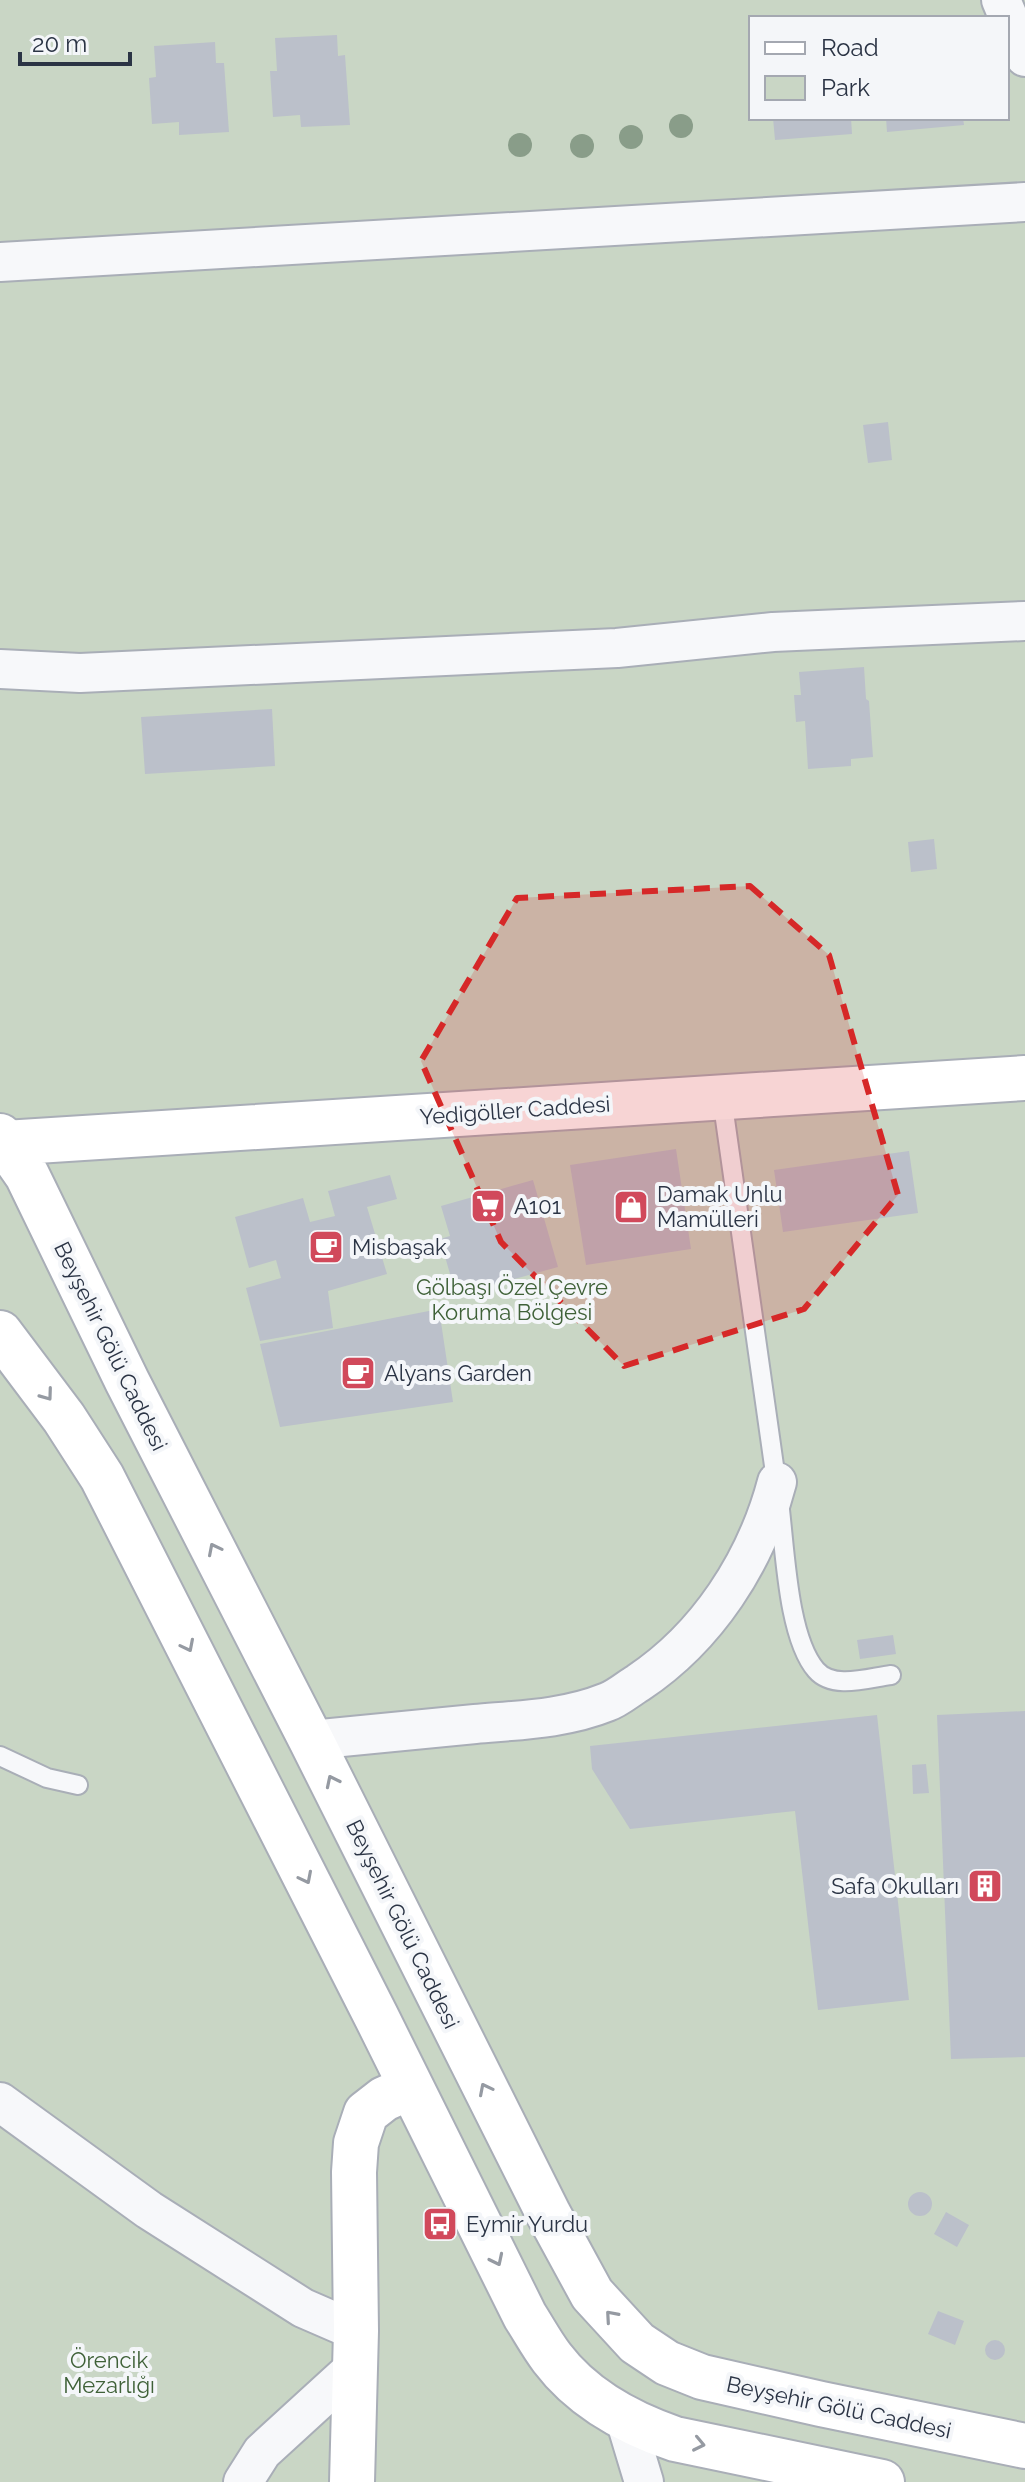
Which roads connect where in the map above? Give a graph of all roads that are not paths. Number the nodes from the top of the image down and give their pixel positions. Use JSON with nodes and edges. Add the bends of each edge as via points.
{"nodes":[{"id":1,"x":1009,"y":19,"type":"edge"},
{"id":2,"x":1025,"y":57,"type":"edge"},
{"id":3,"x":1025,"y":202,"type":"edge"},
{"id":4,"x":0,"y":262,"type":"edge"},
{"id":5,"x":1025,"y":621,"type":"edge"},
{"id":6,"x":0,"y":669,"type":"edge"},
{"id":7,"x":1025,"y":1078,"type":"edge"},
{"id":8,"x":722,"y":1096,"type":"junction"},
{"id":9,"x":2,"y":1143,"type":"edge"},
{"id":10,"x":0,"y":1333,"type":"edge"},
{"id":11,"x":777,"y":1482,"type":"junction"},
{"id":12,"x":891,"y":1675,"type":"dead end"},
{"id":13,"x":311,"y":1740,"type":"junction"},
{"id":14,"x":0,"y":1756,"type":"edge"},
{"id":15,"x":78,"y":1785,"type":"dead end"},
{"id":16,"x":433,"y":1985,"type":"junction"},
{"id":17,"x":376,"y":2016,"type":"junction"},
{"id":18,"x":411,"y":2087,"type":"junction"},
{"id":19,"x":0,"y":2102,"type":"edge"},
{"id":20,"x":505,"y":2129,"type":"junction"},
{"id":21,"x":447,"y":2160,"type":"junction"},
{"id":22,"x":355,"y":2349,"type":"junction"},
{"id":23,"x":654,"y":2355,"type":"junction"},
{"id":24,"x":625,"y":2419,"type":"junction"},
{"id":25,"x":1025,"y":2446,"type":"edge"},
{"id":26,"x":827,"y":2477,"type":"edge"},
{"id":27,"x":243,"y":2482,"type":"edge"},
{"id":28,"x":352,"y":2482,"type":"edge"},
{"id":29,"x":644,"y":2482,"type":"edge"},
{"id":30,"x":882,"y":2482,"type":"edge"}],
"edges":[{"from":1,"to":2,"type":"street"},
{"from":3,"to":4,"type":"street"},
{"from":5,"to":6,"type":"street","via":[[773,632],[617,648],[80,673]]},
{"from":7,"to":8,"type":"main road","name":"Yedigöller Caddesi"},
{"from":8,"to":9,"type":"main road","name":"Yedigöller Caddesi"},
{"from":8,"to":11,"type":"lane"},
{"from":13,"to":9,"type":"main road","name":"Beyşehir Gölü Caddesi","one_way":true,"via":[[27,1175]]},
{"from":10,"to":17,"type":"main road","one_way":true,"via":[[102,1477]]},
{"from":11,"to":12,"type":"lane","via":[[790,1596],[810,1661],[826,1679]]},
{"from":11,"to":13,"type":"street","via":[[756,1543],[694,1637],[610,1702],[562,1716]]},
{"from":16,"to":13,"type":"main road","name":"Beyşehir Gölü Caddesi","one_way":true},
{"from":14,"to":15,"type":"lane","via":[[47,1778]]},
{"from":16,"to":17,"type":"main road"},
{"from":20,"to":16,"type":"main road","name":"Beyşehir Gölü Caddesi","one_way":true},
{"from":17,"to":18,"type":"main road"},
{"from":18,"to":21,"type":"main road"},
{"from":18,"to":22,"type":"main road","via":[[366,2113],[356,2143]]},
{"from":19,"to":22,"type":"street"},
{"from":20,"to":21,"type":"main road"},
{"from":23,"to":20,"type":"main road","name":"Beyşehir Gölü Caddesi","one_way":true,"via":[[592,2294]]},
{"from":21,"to":24,"type":"main road","one_way":true,"via":[[552,2359],[592,2398]]},
{"from":22,"to":27,"type":"street","via":[[262,2452]]},
{"from":22,"to":28,"type":"main road"},
{"from":23,"to":24,"type":"main road"},
{"from":23,"to":25,"type":"main road","name":"Beyşehir Gölü Caddesi","via":[[736,2386]]},
{"from":24,"to":26,"type":"main road","one_way":true,"via":[[675,2439]]},
{"from":24,"to":29,"type":"street"},
{"from":26,"to":30,"type":"main road"}]}
